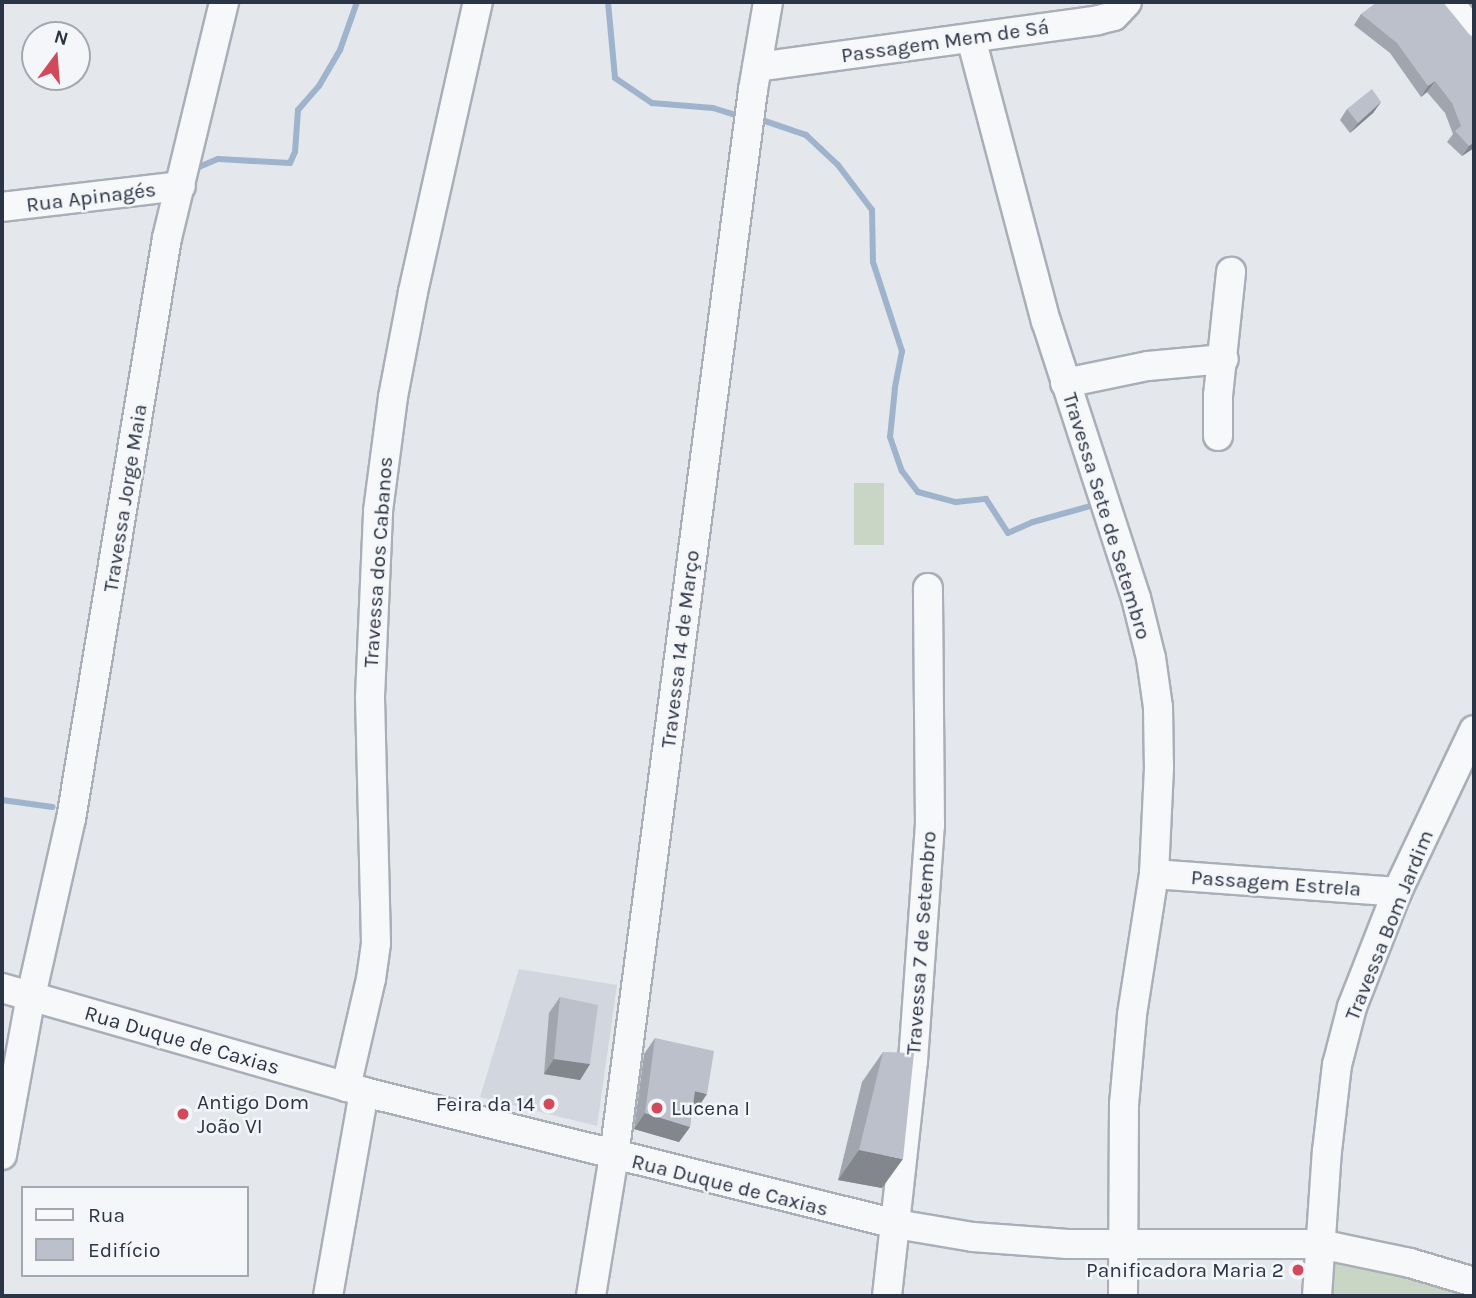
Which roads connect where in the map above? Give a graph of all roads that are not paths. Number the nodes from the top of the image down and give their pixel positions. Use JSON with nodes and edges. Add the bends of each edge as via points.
{"nodes":[{"id":1,"x":224,"y":2,"type":"edge"},
{"id":2,"x":478,"y":2,"type":"edge"},
{"id":3,"x":768,"y":2,"type":"edge"},
{"id":4,"x":1127,"y":2,"type":"edge"},
{"id":5,"x":1449,"y":2,"type":"edge"},
{"id":6,"x":1474,"y":34,"type":"edge"},
{"id":7,"x":971,"y":38,"type":"junction"},
{"id":8,"x":757,"y":67,"type":"junction"},
{"id":9,"x":181,"y":186,"type":"junction"},
{"id":10,"x":2,"y":207,"type":"edge"},
{"id":11,"x":1231,"y":272,"type":"dead end"},
{"id":12,"x":1224,"y":359,"type":"junction"},
{"id":13,"x":1065,"y":383,"type":"junction"},
{"id":14,"x":1219,"y":436,"type":"dead end"},
{"id":15,"x":929,"y":588,"type":"dead end"},
{"id":16,"x":1474,"y":730,"type":"edge"},
{"id":17,"x":1154,"y":874,"type":"junction"},
{"id":18,"x":1397,"y":892,"type":"junction"},
{"id":19,"x":2,"y":988,"type":"edge"},
{"id":20,"x":31,"y":996,"type":"junction"},
{"id":21,"x":355,"y":1089,"type":"junction"},
{"id":22,"x":2,"y":1155,"type":"edge"},
{"id":23,"x":614,"y":1156,"type":"junction"},
{"id":24,"x":896,"y":1224,"type":"junction"},
{"id":25,"x":1320,"y":1244,"type":"junction"},
{"id":26,"x":1125,"y":1245,"type":"junction"},
{"id":27,"x":1474,"y":1282,"type":"edge"},
{"id":28,"x":328,"y":1296,"type":"edge"},
{"id":29,"x":591,"y":1296,"type":"edge"},
{"id":30,"x":887,"y":1296,"type":"edge"},
{"id":31,"x":1123,"y":1296,"type":"edge"},
{"id":32,"x":1317,"y":1296,"type":"edge"}],
"edges":[{"from":1,"to":9,"type":"street","name":"Travessa Jorge Maia"},
{"from":2,"to":21,"type":"street","name":"Travessa dos Cabanos","via":[[393,397],[378,511],[370,697],[376,943]]},
{"from":3,"to":8,"type":"street","name":"Travessa 14 de Março"},
{"from":4,"to":7,"type":"street","name":"Passagem Mem de Sá","via":[[1114,16],[1098,20]]},
{"from":5,"to":6,"type":"street"},
{"from":7,"to":8,"type":"street","name":"Passagem Mem de Sá"},
{"from":7,"to":13,"type":"street","name":"Travessa Sete de Setembro","via":[[1021,236]]},
{"from":8,"to":23,"type":"street","name":"Travessa 14 de Março"},
{"from":9,"to":10,"type":"street","name":"Rua Apinagés"},
{"from":9,"to":20,"type":"street","name":"Travessa Jorge Maia","via":[[156,299],[71,819]]},
{"from":11,"to":12,"type":"street"},
{"from":12,"to":13,"type":"street","via":[[1148,366]]},
{"from":12,"to":14,"type":"street","via":[[1218,396]]},
{"from":13,"to":17,"type":"street","name":"Travessa Sete de Setembro","via":[[1136,598],[1151,658],[1159,768]]},
{"from":15,"to":24,"type":"street","name":"Travessa 7 de Setembro","via":[[930,825]]},
{"from":16,"to":18,"type":"street","name":"Travessa Bom Jardim"},
{"from":17,"to":18,"type":"street","name":"Passagem Estrela"},
{"from":17,"to":26,"type":"street","name":"Travessa Sete de Setembro","via":[[1127,1061]]},
{"from":18,"to":25,"type":"street","name":"Travessa Bom Jardim","via":[[1352,1007],[1337,1065]]},
{"from":19,"to":20,"type":"street","name":"Rua Duque de Caxias"},
{"from":20,"to":21,"type":"street","name":"Rua Duque de Caxias"},
{"from":20,"to":22,"type":"street","name":"Travessa Jorge Maia"},
{"from":21,"to":23,"type":"street","name":"Rua Duque de Caxias"},
{"from":21,"to":28,"type":"street","name":"Travessa dos Cabanos"},
{"from":23,"to":24,"type":"street","name":"Rua Duque de Caxias"},
{"from":23,"to":29,"type":"street","name":"Travessa 14 de Março"},
{"from":24,"to":26,"type":"street","name":"Rua Duque de Caxias","via":[[1014,1241]]},
{"from":24,"to":30,"type":"street","name":"Travessa 7 de Setembro"},
{"from":25,"to":26,"type":"street","name":"Rua Duque de Caxias"},
{"from":25,"to":27,"type":"street","name":"Rua Duque de Caxias"},
{"from":25,"to":32,"type":"street","name":"Travessa Bom Jardim"},
{"from":26,"to":31,"type":"street","name":"Travessa Sete de Setembro"}]}
